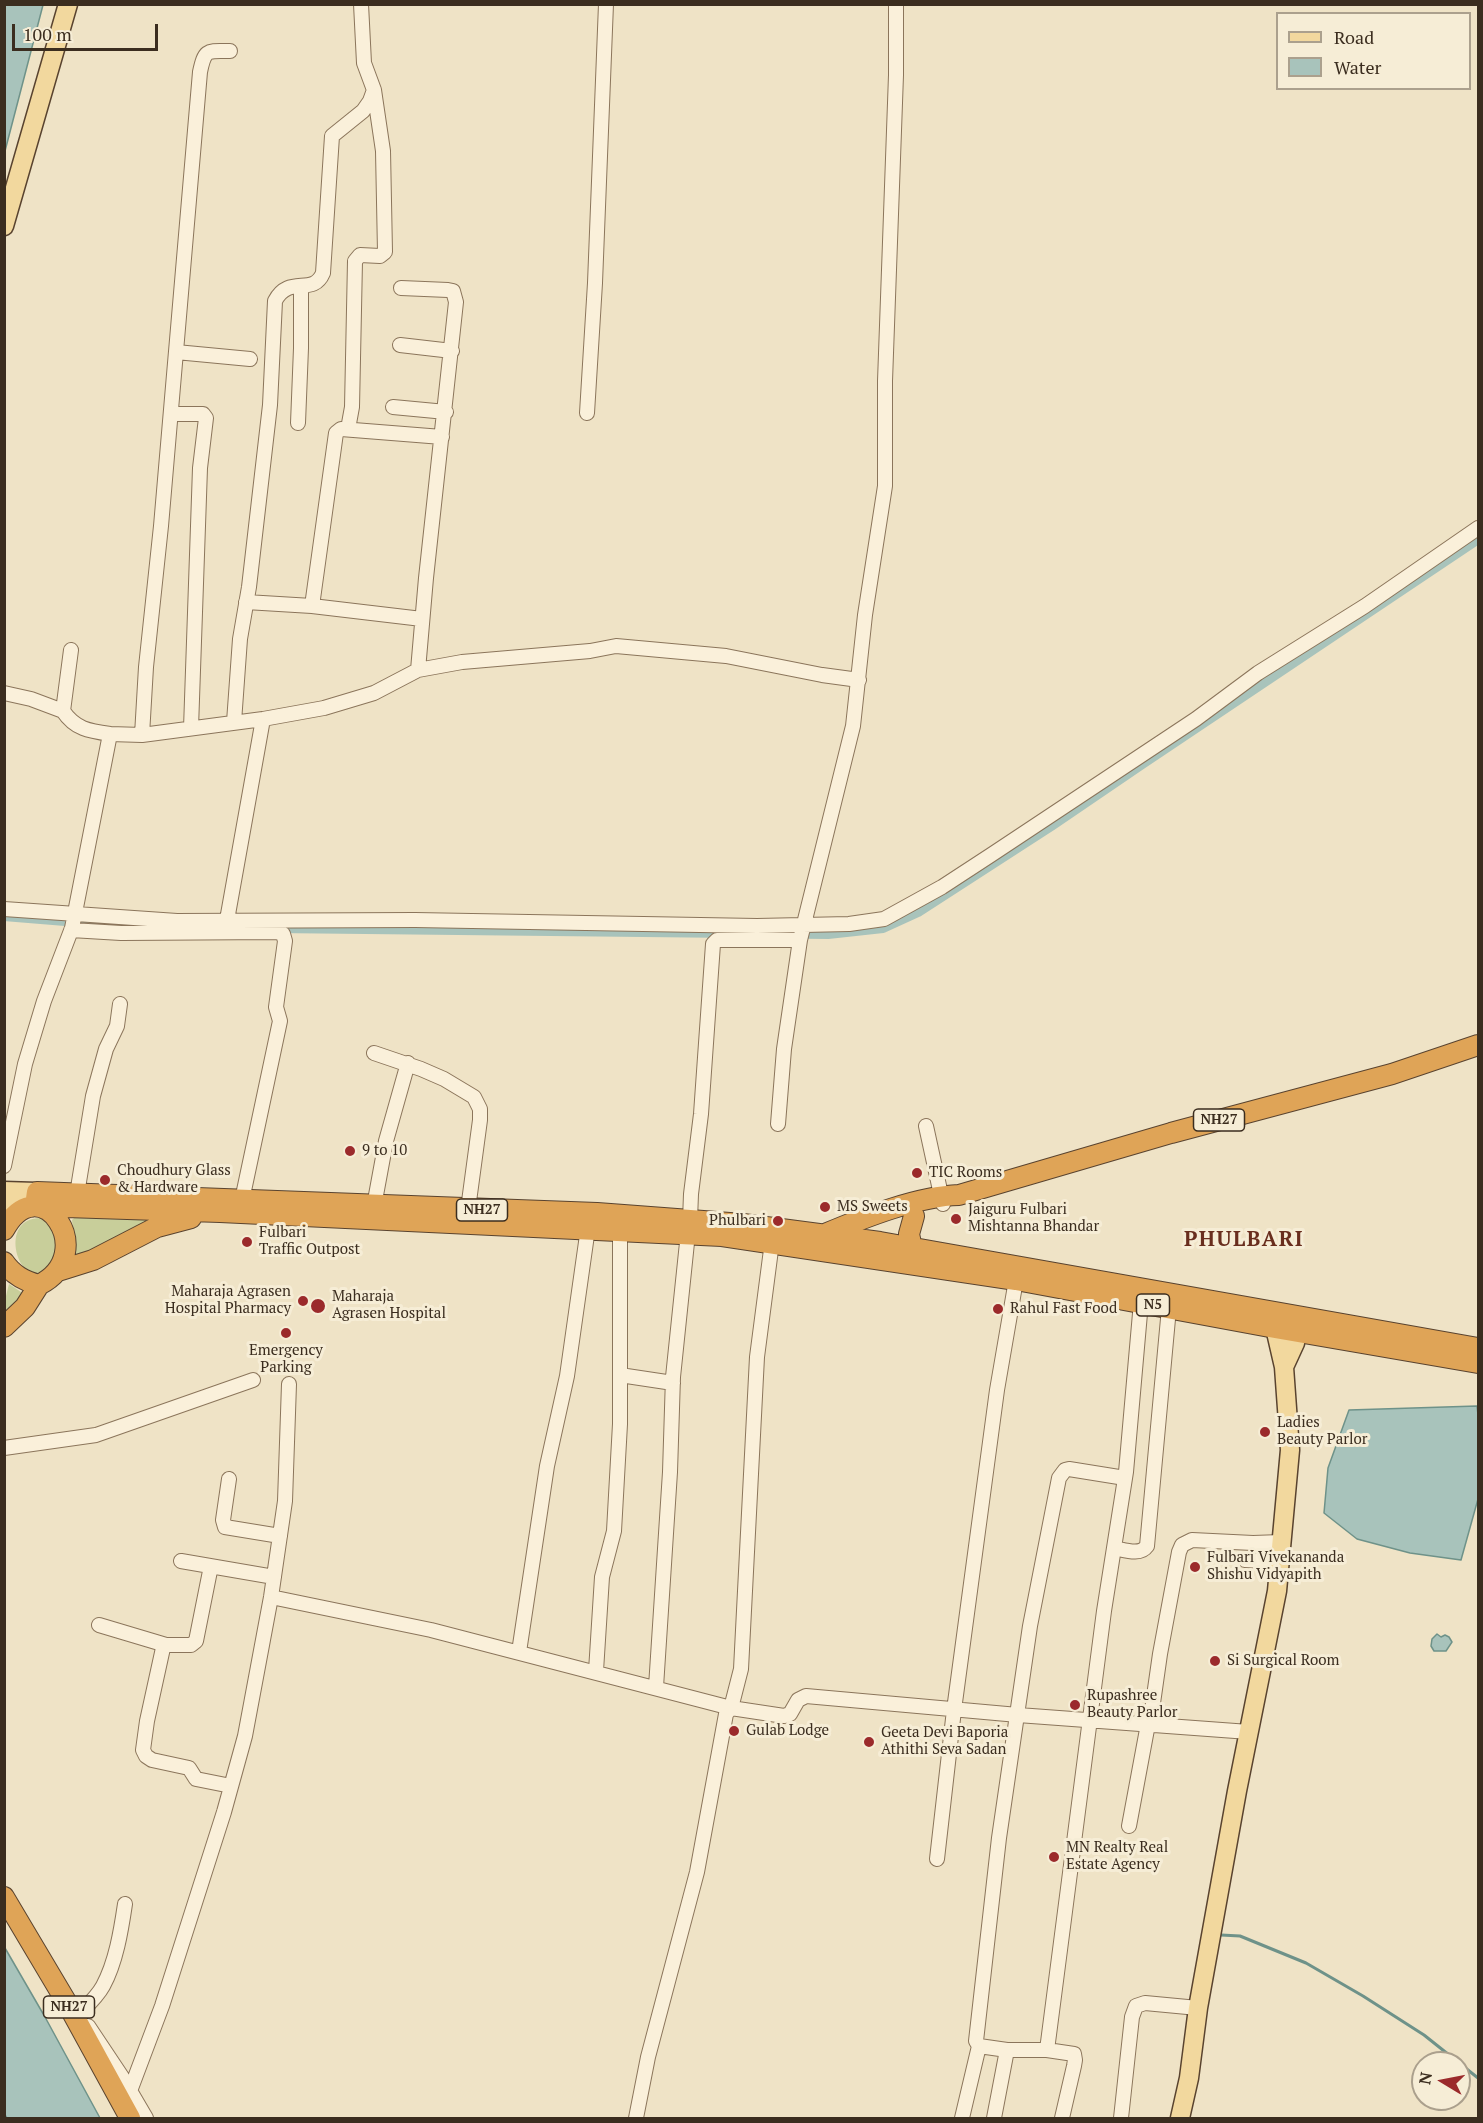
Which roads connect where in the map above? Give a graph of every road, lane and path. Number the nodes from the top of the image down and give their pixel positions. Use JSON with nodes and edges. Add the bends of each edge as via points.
{"nodes":[{"id":1,"x":68,"y":4,"type":"edge"},
{"id":2,"x":361,"y":4,"type":"edge"},
{"id":3,"x":606,"y":4,"type":"edge"},
{"id":4,"x":896,"y":4,"type":"edge"},
{"id":5,"x":230,"y":51,"type":"dead end"},
{"id":6,"x":374,"y":90,"type":"junction"},
{"id":7,"x":4,"y":226,"type":"edge"},
{"id":8,"x":301,"y":286,"type":"junction"},
{"id":9,"x":401,"y":288,"type":"dead end"},
{"id":10,"x":400,"y":345,"type":"dead end"},
{"id":11,"x":452,"y":351,"type":"junction"},
{"id":12,"x":176,"y":352,"type":"junction"},
{"id":13,"x":250,"y":359,"type":"dead end"},
{"id":14,"x":393,"y":407,"type":"dead end"},
{"id":15,"x":446,"y":412,"type":"junction"},
{"id":16,"x":587,"y":412,"type":"dead end"},
{"id":17,"x":171,"y":414,"type":"junction"},
{"id":18,"x":298,"y":423,"type":"dead end"},
{"id":19,"x":348,"y":429,"type":"junction"},
{"id":20,"x":442,"y":438,"type":"junction"},
{"id":21,"x":1479,"y":528,"type":"edge"},
{"id":22,"x":246,"y":602,"type":"junction"},
{"id":23,"x":312,"y":606,"type":"junction"},
{"id":24,"x":422,"y":619,"type":"junction"},
{"id":25,"x":71,"y":650,"type":"dead end"},
{"id":26,"x":418,"y":670,"type":"junction"},
{"id":27,"x":859,"y":680,"type":"junction"},
{"id":28,"x":4,"y":693,"type":"edge"},
{"id":29,"x":63,"y":711,"type":"junction"},
{"id":30,"x":262,"y":718,"type":"junction"},
{"id":31,"x":234,"y":722,"type":"junction"},
{"id":32,"x":190,"y":728,"type":"junction"},
{"id":33,"x":110,"y":734,"type":"junction"},
{"id":34,"x":142,"y":735,"type":"junction"},
{"id":35,"x":4,"y":909,"type":"edge"},
{"id":36,"x":227,"y":920,"type":"junction"},
{"id":37,"x":73,"y":922,"type":"junction"},
{"id":38,"x":803,"y":925,"type":"junction"},
{"id":39,"x":800,"y":940,"type":"junction"},
{"id":40,"x":120,"y":1004,"type":"dead end"},
{"id":41,"x":1479,"y":1045,"type":"edge"},
{"id":42,"x":374,"y":1053,"type":"dead end"},
{"id":43,"x":408,"y":1063,"type":"junction"},
{"id":44,"x":778,"y":1124,"type":"dead end"},
{"id":45,"x":926,"y":1126,"type":"dead end"},
{"id":46,"x":4,"y":1166,"type":"edge"},
{"id":47,"x":4,"y":1191,"type":"edge"},
{"id":48,"x":77,"y":1194,"type":"junction"},
{"id":49,"x":36,"y":1199,"type":"junction"},
{"id":50,"x":948,"y":1199,"type":"junction"},
{"id":51,"x":242,"y":1200,"type":"junction"},
{"id":52,"x":4,"y":1205,"type":"edge"},
{"id":53,"x":374,"y":1206,"type":"junction"},
{"id":54,"x":468,"y":1209,"type":"junction"},
{"id":55,"x":220,"y":1212,"type":"junction"},
{"id":56,"x":914,"y":1216,"type":"junction"},
{"id":57,"x":689,"y":1226,"type":"junction"},
{"id":58,"x":588,"y":1228,"type":"junction"},
{"id":59,"x":4,"y":1230,"type":"edge"},
{"id":60,"x":620,"y":1230,"type":"junction"},
{"id":61,"x":848,"y":1238,"type":"junction"},
{"id":62,"x":771,"y":1242,"type":"junction"},
{"id":63,"x":825,"y":1243,"type":"junction"},
{"id":64,"x":912,"y":1248,"type":"junction"},
{"id":65,"x":4,"y":1262,"type":"edge"},
{"id":66,"x":58,"y":1271,"type":"junction"},
{"id":67,"x":1016,"y":1280,"type":"junction"},
{"id":68,"x":39,"y":1285,"type":"junction"},
{"id":69,"x":1141,"y":1302,"type":"junction"},
{"id":70,"x":1169,"y":1308,"type":"junction"},
{"id":71,"x":1276,"y":1320,"type":"junction"},
{"id":72,"x":1298,"y":1324,"type":"junction"},
{"id":73,"x":4,"y":1327,"type":"edge"},
{"id":74,"x":1479,"y":1348,"type":"edge"},
{"id":75,"x":1479,"y":1363,"type":"edge"},
{"id":76,"x":1284,"y":1367,"type":"junction"},
{"id":77,"x":620,"y":1375,"type":"junction"},
{"id":78,"x":253,"y":1380,"type":"dead end"},
{"id":79,"x":673,"y":1383,"type":"junction"},
{"id":80,"x":289,"y":1384,"type":"dead end"},
{"id":81,"x":4,"y":1449,"type":"edge"},
{"id":82,"x":1125,"y":1478,"type":"junction"},
{"id":83,"x":229,"y":1479,"type":"dead end"},
{"id":84,"x":280,"y":1536,"type":"junction"},
{"id":85,"x":1281,"y":1542,"type":"junction"},
{"id":86,"x":1114,"y":1548,"type":"junction"},
{"id":87,"x":1245,"y":1560,"type":"dead end"},
{"id":88,"x":181,"y":1561,"type":"dead end"},
{"id":89,"x":1280,"y":1562,"type":"junction"},
{"id":90,"x":211,"y":1566,"type":"junction"},
{"id":91,"x":274,"y":1577,"type":"junction"},
{"id":92,"x":271,"y":1597,"type":"junction"},
{"id":93,"x":99,"y":1625,"type":"dead end"},
{"id":94,"x":166,"y":1645,"type":"junction"},
{"id":95,"x":519,"y":1652,"type":"junction"},
{"id":96,"x":596,"y":1671,"type":"junction"},
{"id":97,"x":656,"y":1687,"type":"junction"},
{"id":98,"x":731,"y":1708,"type":"junction"},
{"id":99,"x":954,"y":1710,"type":"junction"},
{"id":100,"x":1018,"y":1715,"type":"junction"},
{"id":101,"x":1090,"y":1720,"type":"junction"},
{"id":102,"x":1149,"y":1724,"type":"junction"},
{"id":103,"x":1249,"y":1732,"type":"junction"},
{"id":104,"x":231,"y":1786,"type":"junction"},
{"id":105,"x":1129,"y":1826,"type":"dead end"},
{"id":106,"x":937,"y":1859,"type":"dead end"},
{"id":107,"x":4,"y":1897,"type":"edge"},
{"id":108,"x":125,"y":1904,"type":"dead end"},
{"id":109,"x":1198,"y":2008,"type":"junction"},
{"id":110,"x":73,"y":2009,"type":"junction"},
{"id":111,"x":980,"y":2046,"type":"junction"},
{"id":112,"x":1007,"y":2050,"type":"junction"},
{"id":113,"x":1047,"y":2050,"type":"junction"},
{"id":114,"x":130,"y":2091,"type":"junction"},
{"id":115,"x":130,"y":2118,"type":"edge"},
{"id":116,"x":146,"y":2118,"type":"edge"},
{"id":117,"x":636,"y":2118,"type":"edge"},
{"id":118,"x":962,"y":2118,"type":"edge"},
{"id":119,"x":994,"y":2118,"type":"edge"},
{"id":120,"x":1062,"y":2118,"type":"edge"},
{"id":121,"x":1120,"y":2118,"type":"edge"},
{"id":122,"x":1180,"y":2118,"type":"edge"}],
"edges":[{"from":1,"to":7,"type":"main road"},
{"from":2,"to":6,"type":"street","via":[[364,63]]},
{"from":3,"to":16,"type":"street"},
{"from":4,"to":27,"type":"street","via":[[885,486]]},
{"from":5,"to":12,"type":"street","via":[[209,51],[202,60]]},
{"from":6,"to":8,"type":"street","via":[[363,111],[332,136],[323,273],[314,284]]},
{"from":6,"to":19,"type":"street","via":[[383,151],[385,252],[380,256],[360,255],[355,261],[352,407]]},
{"from":8,"to":18,"type":"street"},
{"from":8,"to":22,"type":"street","via":[[285,288],[275,301],[270,405]]},
{"from":9,"to":11,"type":"street","via":[[453,291],[456,302]]},
{"from":10,"to":11,"type":"street"},
{"from":11,"to":15,"type":"street"},
{"from":12,"to":13,"type":"street"},
{"from":12,"to":17,"type":"street"},
{"from":14,"to":15,"type":"street"},
{"from":15,"to":20,"type":"street"},
{"from":17,"to":32,"type":"street","via":[[203,414],[206,418],[200,468]]},
{"from":17,"to":34,"type":"street"},
{"from":19,"to":20,"type":"street"},
{"from":19,"to":23,"type":"street","via":[[336,433]]},
{"from":20,"to":24,"type":"street"},
{"from":21,"to":38,"type":"street","via":[[1365,606],[1258,672],[1196,720],[942,887],[884,919]]},
{"from":22,"to":23,"type":"street"},
{"from":22,"to":31,"type":"street"},
{"from":23,"to":24,"type":"street"},
{"from":24,"to":26,"type":"street"},
{"from":25,"to":29,"type":"street"},
{"from":26,"to":27,"type":"street","via":[[616,646],[726,656]]},
{"from":26,"to":30,"type":"street","via":[[374,693],[341,704]]},
{"from":27,"to":38,"type":"street","via":[[853,726]]},
{"from":28,"to":29,"type":"street"},
{"from":29,"to":33,"type":"street","via":[[70,722],[80,727]]},
{"from":30,"to":31,"type":"street"},
{"from":30,"to":36,"type":"street"},
{"from":31,"to":32,"type":"street"},
{"from":32,"to":34,"type":"street"},
{"from":33,"to":34,"type":"street"},
{"from":33,"to":37,"type":"street"},
{"from":35,"to":37,"type":"street"},
{"from":36,"to":37,"type":"street"},
{"from":36,"to":38,"type":"street"},
{"from":37,"to":46,"type":"street","via":[[26,1064]]},
{"from":37,"to":51,"type":"street","via":[[121,933],[283,934],[276,1007],[279,1030]]},
{"from":38,"to":39,"type":"street"},
{"from":39,"to":44,"type":"street"},
{"from":39,"to":57,"type":"street","via":[[717,940],[713,944]]},
{"from":40,"to":48,"type":"street","via":[[117,1026],[93,1096]]},
{"from":41,"to":50,"type":"highway","number":"NH27","via":[[1392,1074]]},
{"from":42,"to":43,"type":"street"},
{"from":43,"to":53,"type":"street","via":[[386,1141]]},
{"from":43,"to":54,"type":"street","via":[[474,1097],[480,1108]]},
{"from":45,"to":50,"type":"street"},
{"from":47,"to":49,"type":"main road"},
{"from":48,"to":49,"type":"highway","number":"NH27"},
{"from":48,"to":51,"type":"highway","number":"NH27"},
{"from":49,"to":52,"type":"main road"},
{"from":49,"to":55,"type":"highway","number":"NH27"},
{"from":49,"to":59,"type":"highway","via":[[15,1215]]},
{"from":49,"to":66,"type":"highway","via":[[51,1211],[65,1236]]},
{"from":50,"to":56,"type":"highway","number":"NH27"},
{"from":50,"to":63,"type":"highway","number":"NH27","via":[[857,1222]]},
{"from":51,"to":53,"type":"highway","number":"NH27"},
{"from":53,"to":54,"type":"highway","number":"NH27"},
{"from":54,"to":57,"type":"highway","number":"NH27","via":[[597,1213]]},
{"from":55,"to":58,"type":"highway","number":"NH27"},
{"from":55,"to":66,"type":"highway","number":"NH27","via":[[157,1227],[93,1260]]},
{"from":56,"to":61,"type":"highway","number":"NH27"},
{"from":56,"to":64,"type":"highway","via":[[909,1234]]},
{"from":57,"to":60,"type":"highway","number":"NH27"},
{"from":57,"to":62,"type":"highway","number":"NH27"},
{"from":57,"to":63,"type":"highway","number":"NH27","via":[[752,1225]]},
{"from":57,"to":79,"type":"street"},
{"from":58,"to":60,"type":"highway","number":"NH27"},
{"from":58,"to":95,"type":"street","via":[[567,1376],[547,1466]]},
{"from":60,"to":77,"type":"street"},
{"from":61,"to":63,"type":"highway","number":"NH27"},
{"from":61,"to":64,"type":"highway","number":"N5"},
{"from":62,"to":63,"type":"highway","number":"NH27","via":[[802,1247]]},
{"from":62,"to":98,"type":"street","via":[[757,1357],[741,1669]]},
{"from":63,"to":67,"type":"highway","number":"N5"},
{"from":64,"to":71,"type":"highway","number":"N5"},
{"from":65,"to":68,"type":"highway","via":[[17,1276]]},
{"from":66,"to":68,"type":"highway","number":"NH27"},
{"from":67,"to":69,"type":"highway","number":"N5"},
{"from":67,"to":99,"type":"street","via":[[997,1390]]},
{"from":68,"to":73,"type":"highway","number":"NH27"},
{"from":69,"to":70,"type":"highway","number":"N5"},
{"from":69,"to":82,"type":"street"},
{"from":70,"to":71,"type":"highway","number":"N5"},
{"from":70,"to":86,"type":"street","via":[[1147,1546],[1142,1551]]},
{"from":71,"to":72,"type":"highway","number":"N5"},
{"from":71,"to":76,"type":"main road"},
{"from":72,"to":74,"type":"highway","number":"N5"},
{"from":72,"to":75,"type":"highway","number":"N5"},
{"from":72,"to":76,"type":"main road"},
{"from":76,"to":85,"type":"main road","via":[[1290,1450]]},
{"from":77,"to":79,"type":"street"},
{"from":77,"to":96,"type":"street","via":[[614,1531],[602,1577]]},
{"from":78,"to":81,"type":"street","via":[[96,1435]]},
{"from":79,"to":97,"type":"street"},
{"from":80,"to":84,"type":"street","via":[[287,1481]]},
{"from":82,"to":86,"type":"street"},
{"from":82,"to":100,"type":"street","via":[[1069,1469],[1059,1478],[1030,1626]]},
{"from":83,"to":84,"type":"street","via":[[225,1527]]},
{"from":84,"to":91,"type":"street"},
{"from":85,"to":89,"type":"main road"},
{"from":85,"to":102,"type":"street","via":[[1192,1540],[1182,1545]]},
{"from":86,"to":101,"type":"street"},
{"from":87,"to":89,"type":"street"},
{"from":88,"to":90,"type":"street"},
{"from":89,"to":103,"type":"main road"},
{"from":90,"to":91,"type":"street"},
{"from":90,"to":94,"type":"street","via":[[196,1641],[191,1645]]},
{"from":91,"to":92,"type":"street"},
{"from":92,"to":95,"type":"street"},
{"from":92,"to":104,"type":"street","via":[[245,1736]]},
{"from":93,"to":94,"type":"street"},
{"from":94,"to":104,"type":"street","via":[[147,1722],[144,1753],[152,1760],[189,1768],[196,1779]]},
{"from":95,"to":96,"type":"street"},
{"from":96,"to":97,"type":"street"},
{"from":97,"to":98,"type":"street"},
{"from":98,"to":99,"type":"street","via":[[787,1716],[806,1696]]},
{"from":98,"to":117,"type":"street","via":[[726,1714],[697,1872],[648,2057]]},
{"from":99,"to":100,"type":"street"},
{"from":99,"to":106,"type":"street"},
{"from":100,"to":101,"type":"street"},
{"from":100,"to":111,"type":"street","via":[[999,1838],[976,2041]]},
{"from":101,"to":102,"type":"street"},
{"from":101,"to":113,"type":"street"},
{"from":102,"to":103,"type":"street"},
{"from":102,"to":105,"type":"street"},
{"from":103,"to":109,"type":"main road"},
{"from":104,"to":114,"type":"street","via":[[162,2006]]},
{"from":107,"to":110,"type":"highway","number":"NH27"},
{"from":108,"to":110,"type":"street","via":[[108,1974],[99,1992]]},
{"from":109,"to":121,"type":"street","via":[[1145,2002],[1134,2008]]},
{"from":109,"to":122,"type":"main road"},
{"from":110,"to":114,"type":"street","via":[[96,2036]]},
{"from":110,"to":115,"type":"highway","number":"NH27"},
{"from":111,"to":112,"type":"street"},
{"from":111,"to":118,"type":"street"},
{"from":112,"to":113,"type":"street"},
{"from":112,"to":119,"type":"street"},
{"from":113,"to":120,"type":"street","via":[[1075,2056]]},
{"from":114,"to":116,"type":"street"}]}
